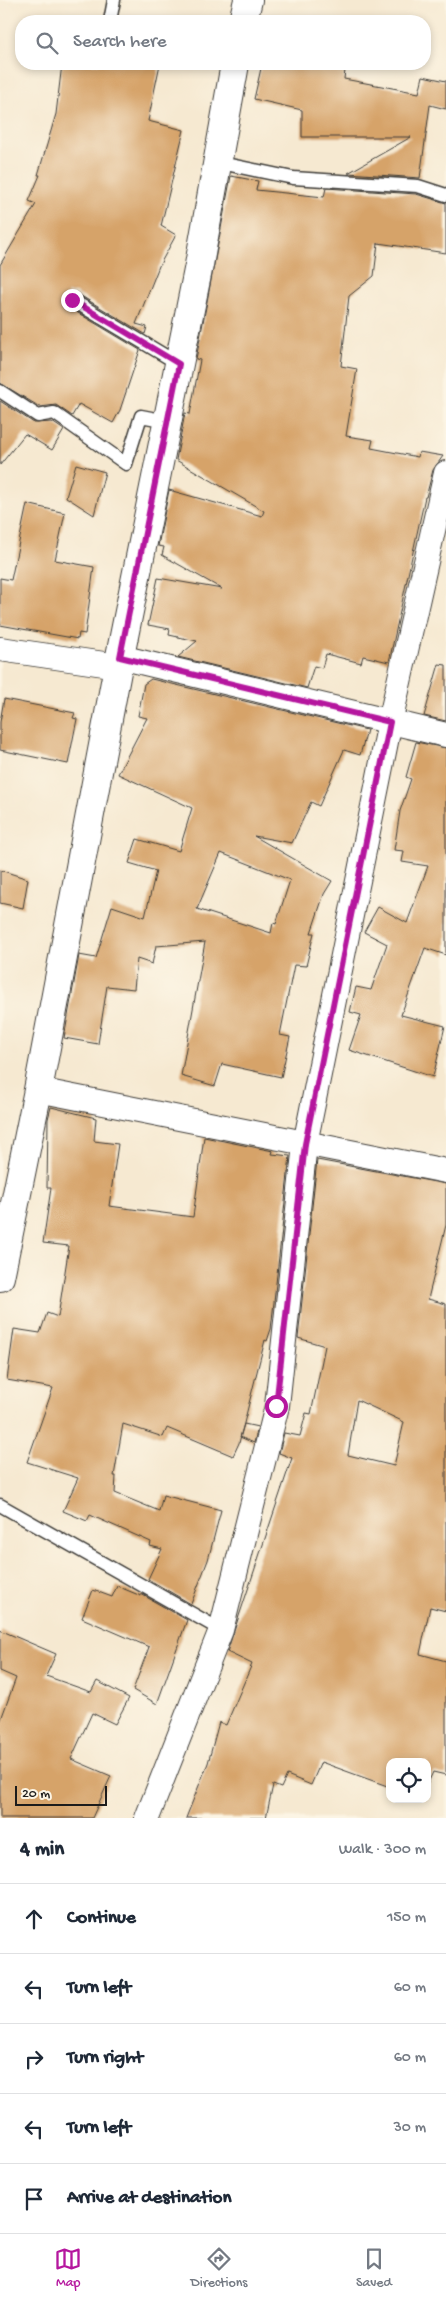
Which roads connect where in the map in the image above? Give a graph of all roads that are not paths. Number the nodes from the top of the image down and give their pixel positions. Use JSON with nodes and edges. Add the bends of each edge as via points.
{"nodes":[{"id":1,"x":114,"y":0,"type":"edge"},
{"id":2,"x":248,"y":0,"type":"edge"},
{"id":3,"x":111,"y":15,"type":"edge"},
{"id":4,"x":244,"y":15,"type":"edge"},
{"id":5,"x":234,"y":70,"type":"edge"},
{"id":6,"x":216,"y":162,"type":"junction"},
{"id":7,"x":446,"y":195,"type":"edge"},
{"id":8,"x":72,"y":300,"type":"dead end"},
{"id":9,"x":179,"y":364,"type":"junction"},
{"id":10,"x":0,"y":391,"type":"edge"},
{"id":11,"x":167,"y":421,"type":"junction"},
{"id":12,"x":446,"y":473,"type":"edge"},
{"id":13,"x":0,"y":649,"type":"edge"},
{"id":14,"x":119,"y":661,"type":"junction"},
{"id":15,"x":390,"y":722,"type":"junction"},
{"id":16,"x":446,"y":735,"type":"edge"},
{"id":17,"x":38,"y":1090,"type":"junction"},
{"id":18,"x":305,"y":1144,"type":"junction"},
{"id":19,"x":446,"y":1171,"type":"edge"},
{"id":20,"x":0,"y":1277,"type":"edge"},
{"id":21,"x":0,"y":1505,"type":"edge"},
{"id":22,"x":221,"y":1630,"type":"junction"},
{"id":23,"x":147,"y":1818,"type":"edge"}],
"edges":[{"from":1,"to":3,"type":"lane"},
{"from":2,"to":4,"type":"street"},
{"from":5,"to":6,"type":"street"},
{"from":6,"to":7,"type":"lane","via":[[293,178],[418,186]]},
{"from":6,"to":9,"type":"street"},
{"from":8,"to":9,"type":"lane"},
{"from":9,"to":11,"type":"street"},
{"from":10,"to":11,"type":"lane","via":[[38,416],[54,413],[126,464],[140,416]]},
{"from":11,"to":14,"type":"street"},
{"from":12,"to":15,"type":"street"},
{"from":13,"to":14,"type":"street"},
{"from":14,"to":15,"type":"street"},
{"from":14,"to":17,"type":"street"},
{"from":15,"to":16,"type":"street"},
{"from":15,"to":18,"type":"street"},
{"from":17,"to":18,"type":"street"},
{"from":17,"to":20,"type":"street"},
{"from":18,"to":19,"type":"street"},
{"from":18,"to":22,"type":"street","via":[[276,1406]]},
{"from":21,"to":22,"type":"lane"},
{"from":22,"to":23,"type":"street"}]}
